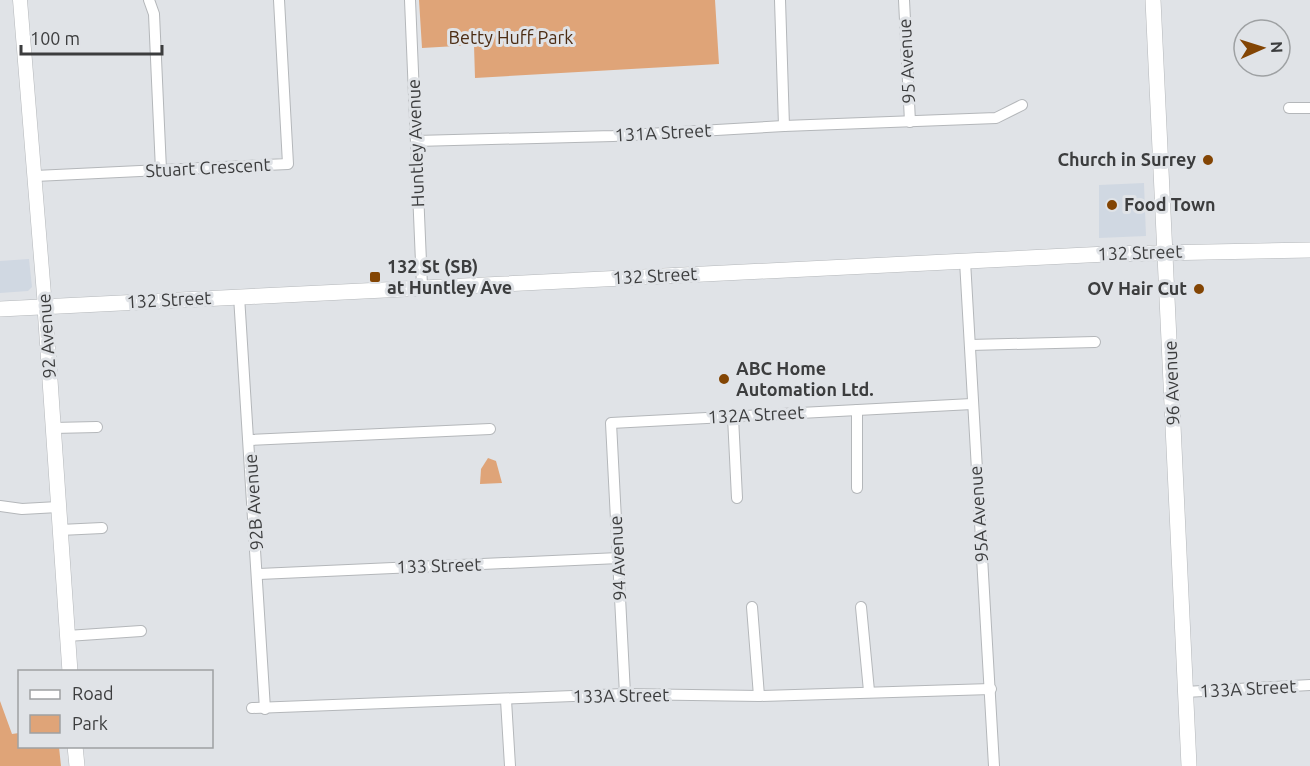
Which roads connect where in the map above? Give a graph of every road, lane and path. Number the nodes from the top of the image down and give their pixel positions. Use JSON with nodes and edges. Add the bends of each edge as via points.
{"nodes":[{"id":1,"x":20,"y":0,"type":"edge"},
{"id":2,"x":149,"y":0,"type":"edge"},
{"id":3,"x":279,"y":0,"type":"edge"},
{"id":4,"x":410,"y":0,"type":"edge"},
{"id":5,"x":780,"y":0,"type":"edge"},
{"id":6,"x":904,"y":0,"type":"edge"},
{"id":7,"x":1153,"y":0,"type":"edge"},
{"id":8,"x":1022,"y":105,"type":"dead end"},
{"id":9,"x":1289,"y":108,"type":"dead end"},
{"id":10,"x":1310,"y":108,"type":"edge"},
{"id":11,"x":910,"y":122,"type":"junction"},
{"id":12,"x":784,"y":126,"type":"junction"},
{"id":13,"x":416,"y":141,"type":"junction"},
{"id":14,"x":161,"y":170,"type":"junction"},
{"id":15,"x":35,"y":176,"type":"junction"},
{"id":16,"x":1310,"y":250,"type":"edge"},
{"id":17,"x":1166,"y":252,"type":"junction"},
{"id":18,"x":965,"y":261,"type":"junction"},
{"id":19,"x":422,"y":286,"type":"junction"},
{"id":20,"x":239,"y":296,"type":"junction"},
{"id":21,"x":45,"y":307,"type":"junction"},
{"id":22,"x":0,"y":309,"type":"edge"},
{"id":23,"x":1095,"y":342,"type":"dead end"},
{"id":24,"x":970,"y":345,"type":"junction"},
{"id":25,"x":972,"y":404,"type":"junction"},
{"id":26,"x":857,"y":410,"type":"junction"},
{"id":27,"x":733,"y":417,"type":"junction"},
{"id":28,"x":611,"y":423,"type":"joint"},
{"id":29,"x":97,"y":427,"type":"dead end"},
{"id":30,"x":53,"y":428,"type":"junction"},
{"id":31,"x":490,"y":429,"type":"dead end"},
{"id":32,"x":250,"y":440,"type":"junction"},
{"id":33,"x":857,"y":488,"type":"dead end"},
{"id":34,"x":737,"y":498,"type":"dead end"},
{"id":35,"x":0,"y":506,"type":"edge"},
{"id":36,"x":58,"y":507,"type":"junction"},
{"id":37,"x":102,"y":528,"type":"dead end"},
{"id":38,"x":60,"y":530,"type":"junction"},
{"id":39,"x":619,"y":558,"type":"junction"},
{"id":40,"x":258,"y":574,"type":"junction"},
{"id":41,"x":752,"y":607,"type":"dead end"},
{"id":42,"x":861,"y":608,"type":"dead end"},
{"id":43,"x":141,"y":630,"type":"dead end"},
{"id":44,"x":67,"y":636,"type":"junction"},
{"id":45,"x":70,"y":670,"type":"edge"},
{"id":46,"x":1310,"y":685,"type":"edge"},
{"id":47,"x":991,"y":689,"type":"junction"},
{"id":48,"x":869,"y":691,"type":"junction"},
{"id":49,"x":1185,"y":692,"type":"junction"},
{"id":50,"x":625,"y":694,"type":"junction"},
{"id":51,"x":759,"y":696,"type":"junction"},
{"id":52,"x":506,"y":700,"type":"junction"},
{"id":53,"x":252,"y":708,"type":"dead end"},
{"id":54,"x":265,"y":709,"type":"junction"},
{"id":55,"x":75,"y":748,"type":"edge"},
{"id":56,"x":77,"y":766,"type":"edge"},
{"id":57,"x":510,"y":766,"type":"edge"},
{"id":58,"x":994,"y":766,"type":"edge"},
{"id":59,"x":1189,"y":766,"type":"edge"}],
"edges":[{"from":1,"to":15,"type":"street","name":"92 Avenue"},
{"from":2,"to":14,"type":"street","via":[[154,14]]},
{"from":3,"to":14,"type":"street","name":"Stuart Crescent","via":[[288,164]]},
{"from":4,"to":13,"type":"street","name":"Huntley Avenue"},
{"from":5,"to":12,"type":"street"},
{"from":6,"to":11,"type":"street","name":"95 Avenue"},
{"from":7,"to":17,"type":"main road","name":"96 Avenue"},
{"from":8,"to":11,"type":"street","name":"131A Street","via":[[996,118]]},
{"from":9,"to":10,"type":"street"},
{"from":11,"to":12,"type":"street","name":"131A Street"},
{"from":12,"to":13,"type":"street","name":"131A Street","via":[[613,136]]},
{"from":13,"to":19,"type":"street","name":"Huntley Avenue"},
{"from":14,"to":15,"type":"street","name":"Stuart Crescent"},
{"from":15,"to":21,"type":"street","name":"92 Avenue"},
{"from":16,"to":17,"type":"main road","name":"132 Street"},
{"from":17,"to":18,"type":"main road","name":"132 Street"},
{"from":17,"to":49,"type":"main road","name":"96 Avenue"},
{"from":18,"to":19,"type":"main road","name":"132 Street"},
{"from":18,"to":24,"type":"street","name":"95A Avenue"},
{"from":19,"to":20,"type":"main road","name":"132 Street"},
{"from":20,"to":21,"type":"main road","name":"132 Street"},
{"from":20,"to":32,"type":"street","name":"92B Avenue"},
{"from":21,"to":22,"type":"main road","name":"132 Street"},
{"from":21,"to":30,"type":"main road","name":"92 Avenue"},
{"from":23,"to":24,"type":"street"},
{"from":24,"to":25,"type":"street","name":"95A Avenue"},
{"from":25,"to":26,"type":"street","name":"132A Street"},
{"from":25,"to":47,"type":"street","name":"95A Avenue"},
{"from":26,"to":27,"type":"street","name":"132A Street"},
{"from":26,"to":33,"type":"street"},
{"from":27,"to":28,"type":"street","name":"132A Street"},
{"from":27,"to":34,"type":"street"},
{"from":28,"to":39,"type":"street","name":"94 Avenue"},
{"from":29,"to":30,"type":"street"},
{"from":30,"to":36,"type":"main road","name":"92 Avenue"},
{"from":31,"to":32,"type":"street"},
{"from":32,"to":40,"type":"street","name":"92B Avenue"},
{"from":35,"to":36,"type":"street"},
{"from":36,"to":38,"type":"main road","name":"92 Avenue"},
{"from":37,"to":38,"type":"street"},
{"from":38,"to":44,"type":"main road","name":"92 Avenue"},
{"from":39,"to":40,"type":"street","name":"133 Street"},
{"from":39,"to":50,"type":"street","name":"94 Avenue"},
{"from":40,"to":54,"type":"street","name":"92B Avenue"},
{"from":41,"to":51,"type":"street"},
{"from":42,"to":48,"type":"street"},
{"from":43,"to":44,"type":"street"},
{"from":44,"to":45,"type":"main road","name":"92 Avenue"},
{"from":46,"to":49,"type":"street","name":"133A Street"},
{"from":47,"to":48,"type":"street","name":"133A Street"},
{"from":47,"to":58,"type":"street","name":"95A Avenue"},
{"from":48,"to":51,"type":"street","name":"133A Street"},
{"from":49,"to":59,"type":"main road","name":"96 Avenue"},
{"from":50,"to":51,"type":"street","name":"133A Street"},
{"from":50,"to":52,"type":"street","name":"133A Street"},
{"from":52,"to":54,"type":"street","name":"133A Street"},
{"from":52,"to":57,"type":"street"},
{"from":53,"to":54,"type":"street","name":"133A Street"},
{"from":55,"to":56,"type":"main road"}]}
